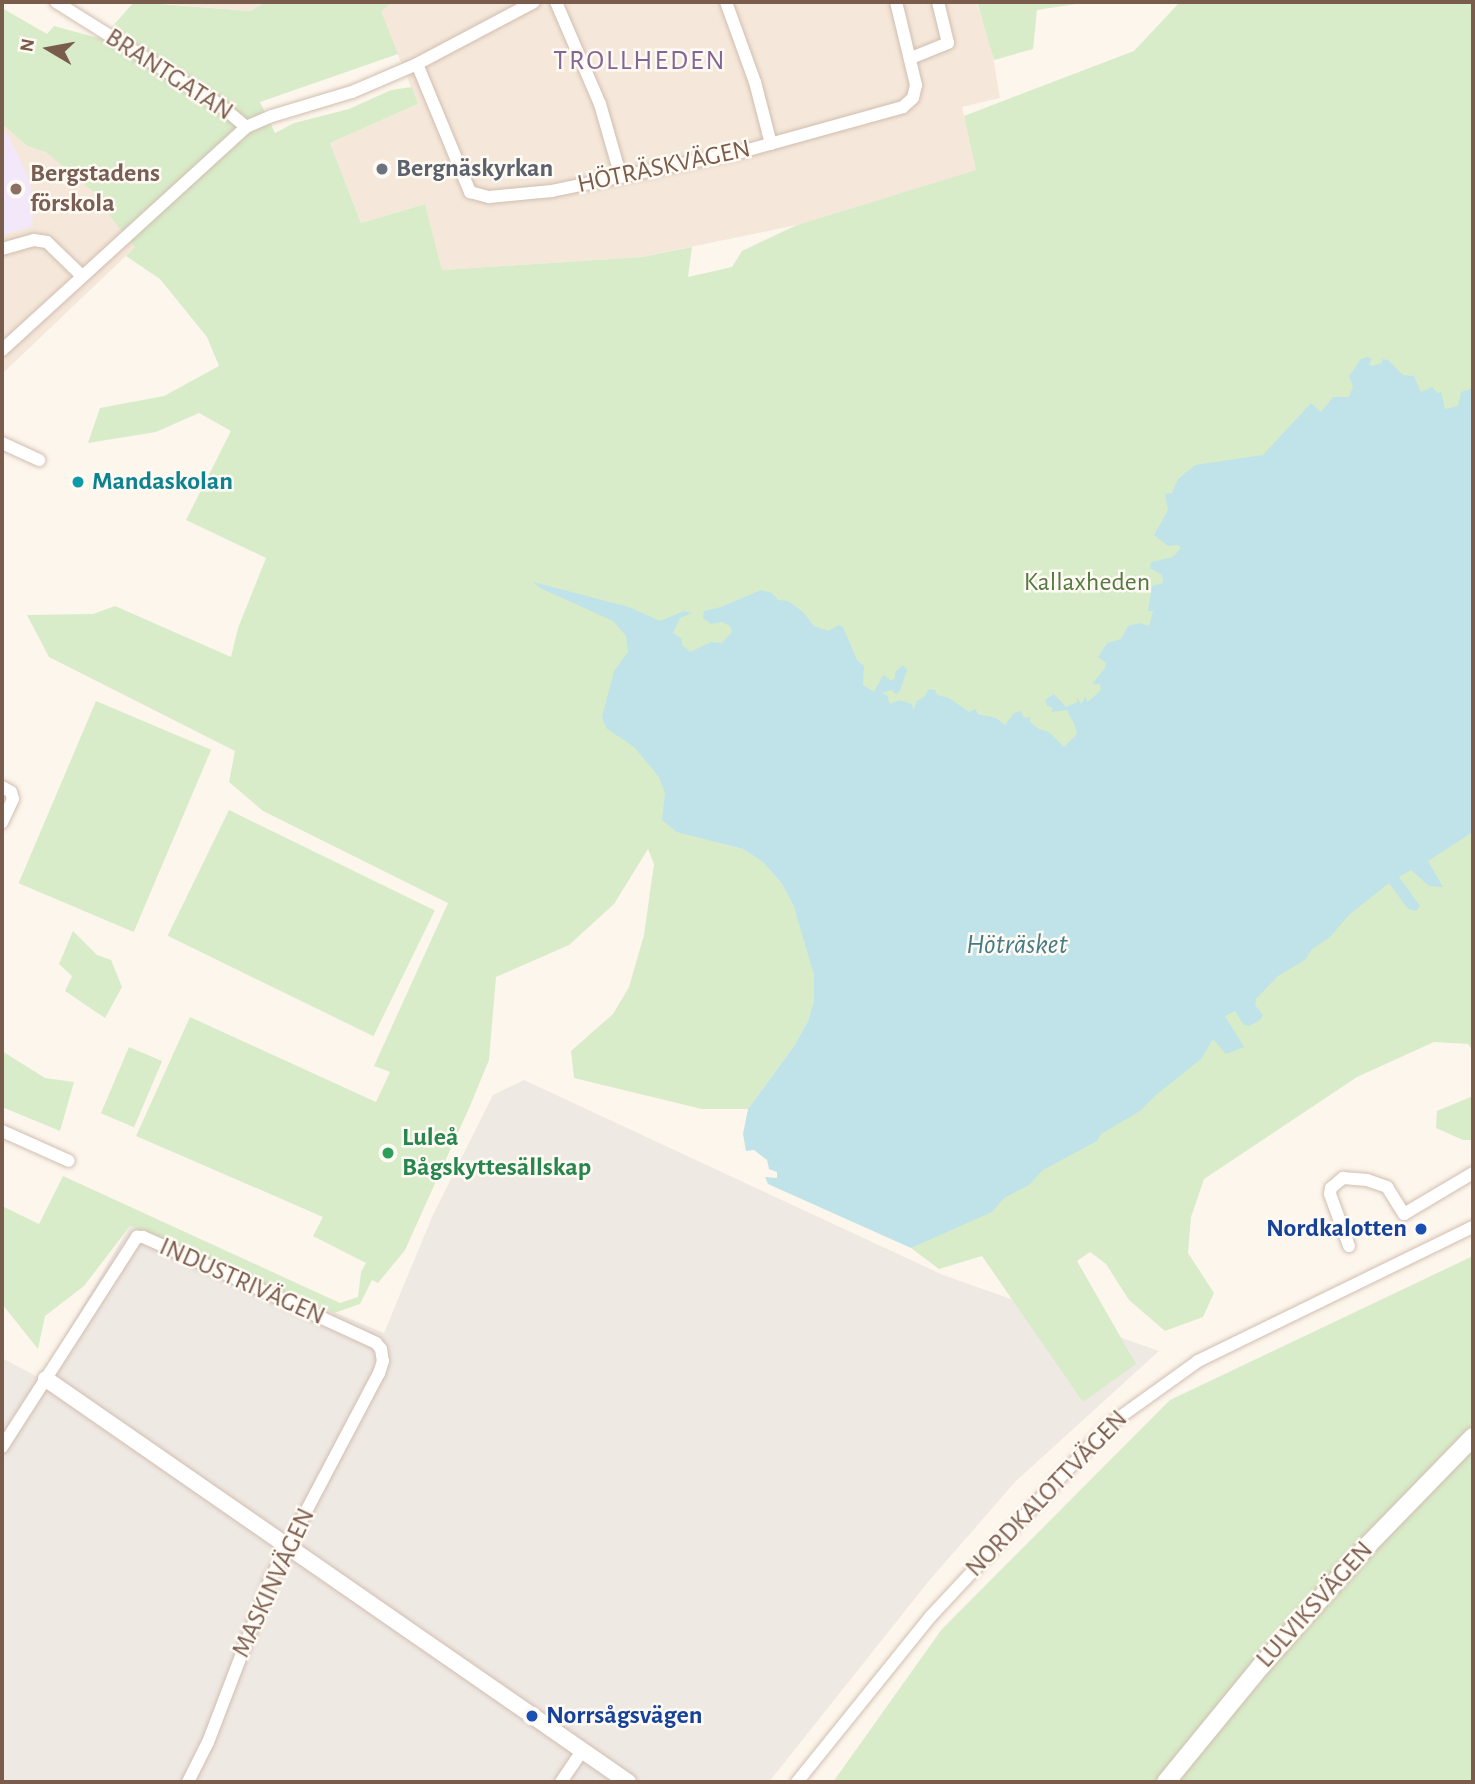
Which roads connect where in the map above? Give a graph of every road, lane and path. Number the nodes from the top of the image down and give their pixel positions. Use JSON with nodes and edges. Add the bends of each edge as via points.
{"nodes":[{"id":1,"x":56,"y":2,"type":"edge"},
{"id":2,"x":534,"y":2,"type":"edge"},
{"id":3,"x":556,"y":2,"type":"edge"},
{"id":4,"x":726,"y":2,"type":"edge"},
{"id":5,"x":896,"y":2,"type":"edge"},
{"id":6,"x":938,"y":2,"type":"edge"},
{"id":7,"x":911,"y":58,"type":"junction"},
{"id":8,"x":417,"y":64,"type":"junction"},
{"id":9,"x":246,"y":127,"type":"junction"},
{"id":10,"x":771,"y":144,"type":"junction"},
{"id":11,"x":621,"y":177,"type":"junction"},
{"id":12,"x":2,"y":249,"type":"edge"},
{"id":13,"x":82,"y":276,"type":"junction"},
{"id":14,"x":2,"y":350,"type":"edge"},
{"id":15,"x":2,"y":443,"type":"edge"},
{"id":16,"x":39,"y":460,"type":"dead end"},
{"id":17,"x":2,"y":787,"type":"edge"},
{"id":18,"x":2,"y":823,"type":"edge"},
{"id":19,"x":2,"y":1131,"type":"edge"},
{"id":20,"x":69,"y":1161,"type":"dead end"},
{"id":21,"x":1473,"y":1173,"type":"edge"},
{"id":22,"x":1473,"y":1227,"type":"edge"},
{"id":23,"x":1349,"y":1246,"type":"dead end"},
{"id":24,"x":46,"y":1379,"type":"junction"},
{"id":25,"x":371,"y":1388,"type":"joint"},
{"id":26,"x":1473,"y":1437,"type":"edge"},
{"id":27,"x":2,"y":1447,"type":"edge"},
{"id":28,"x":287,"y":1547,"type":"junction"},
{"id":29,"x":582,"y":1751,"type":"junction"},
{"id":30,"x":188,"y":1782,"type":"edge"},
{"id":31,"x":561,"y":1782,"type":"edge"},
{"id":32,"x":628,"y":1782,"type":"edge"},
{"id":33,"x":796,"y":1782,"type":"edge"},
{"id":34,"x":1166,"y":1782,"type":"edge"}],
"edges":[{"from":1,"to":9,"type":"street","name":"BRANTGATAN"},
{"from":2,"to":8,"type":"street"},
{"from":3,"to":11,"type":"street","via":[[600,104]]},
{"from":4,"to":10,"type":"street"},
{"from":5,"to":7,"type":"street"},
{"from":6,"to":7,"type":"street","via":[[948,43]]},
{"from":7,"to":10,"type":"street","name":"HÖTRÄSKVÄGEN","via":[[916,85],[908,103]]},
{"from":8,"to":9,"type":"street","via":[[352,92]]},
{"from":8,"to":11,"type":"street","name":"HÖTRÄSKVÄGEN","via":[[467,188],[474,195],[552,191]]},
{"from":9,"to":13,"type":"street"},
{"from":10,"to":11,"type":"street","name":"HÖTRÄSKVÄGEN"},
{"from":12,"to":13,"type":"street","via":[[34,240],[47,242]]},
{"from":13,"to":14,"type":"street"},
{"from":15,"to":16,"type":"street"},
{"from":17,"to":18,"type":"street","via":[[13,799]]},
{"from":19,"to":20,"type":"street"},
{"from":21,"to":23,"type":"street","via":[[1404,1214],[1387,1186],[1343,1178],[1336,1182],[1330,1194]]},
{"from":22,"to":33,"type":"street","name":"NORDKALOTTVÄGEN","via":[[1198,1361],[1108,1425],[931,1616]]},
{"from":24,"to":25,"type":"street","name":"INDUSTRIVÄGEN","via":[[133,1241],[143,1237],[376,1343],[383,1361]]},
{"from":24,"to":27,"type":"street","name":"INDUSTRIVÄGEN"},
{"from":24,"to":28,"type":"street"},
{"from":25,"to":28,"type":"street","name":"MASKINVÄGEN"},
{"from":26,"to":34,"type":"main road","name":"LULVIKSVÄGEN","via":[[1368,1545]]},
{"from":28,"to":29,"type":"street"},
{"from":28,"to":30,"type":"street","name":"MASKINVÄGEN"},
{"from":29,"to":31,"type":"street"},
{"from":29,"to":32,"type":"street"}]}
